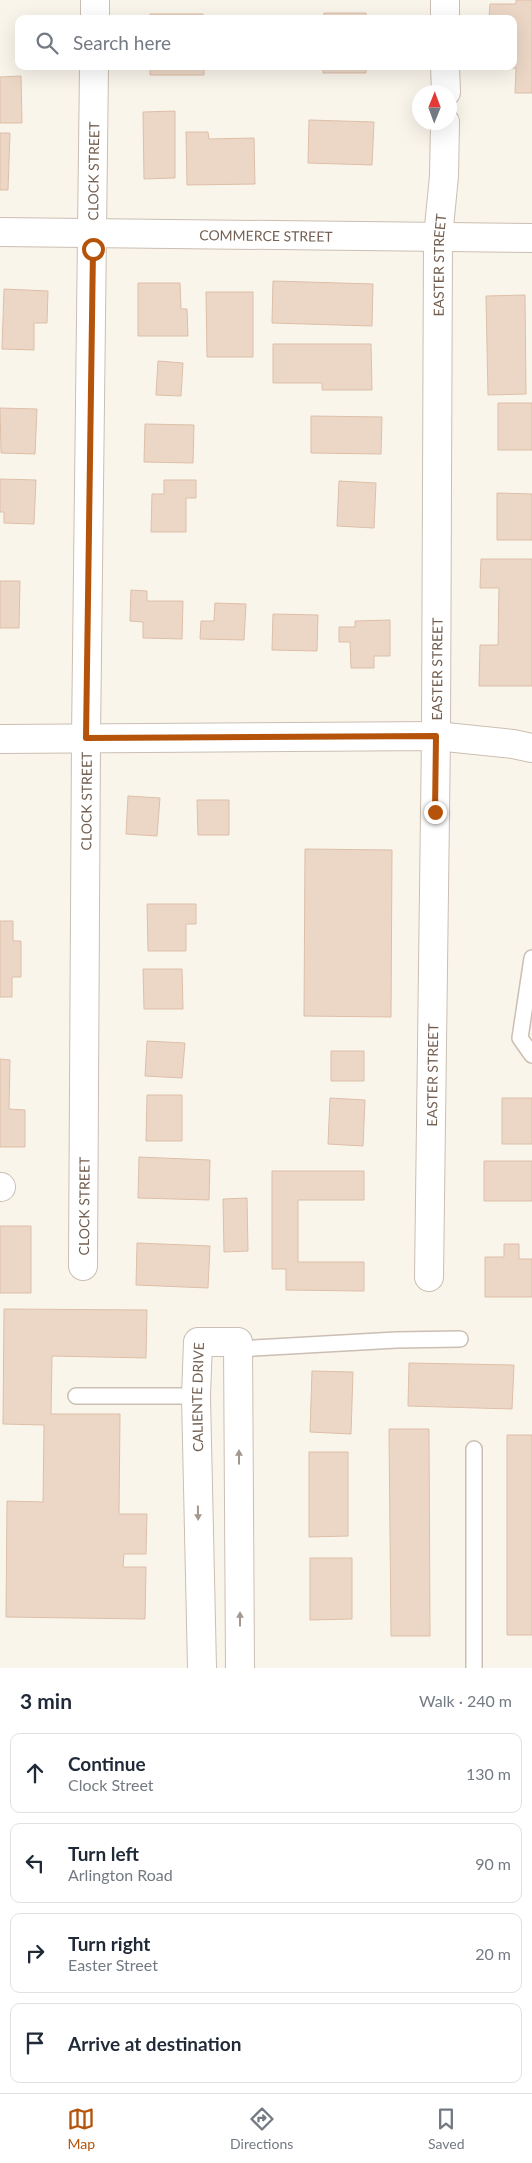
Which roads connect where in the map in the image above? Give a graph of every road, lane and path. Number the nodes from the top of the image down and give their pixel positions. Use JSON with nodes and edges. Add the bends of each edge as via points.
{"nodes":[{"id":1,"x":95,"y":0,"type":"edge"},
{"id":2,"x":445,"y":0,"type":"edge"},
{"id":3,"x":95,"y":15,"type":"edge"},
{"id":4,"x":445,"y":15,"type":"edge"},
{"id":5,"x":94,"y":70,"type":"edge"},
{"id":6,"x":446,"y":70,"type":"edge"},
{"id":7,"x":446,"y":85,"type":"edge"},
{"id":8,"x":446,"y":130,"type":"edge"},
{"id":9,"x":0,"y":232,"type":"edge"},
{"id":10,"x":93,"y":233,"type":"junction"},
{"id":11,"x":438,"y":237,"type":"junction"},
{"id":12,"x":532,"y":238,"type":"edge"},
{"id":13,"x":436,"y":736,"type":"junction"},
{"id":14,"x":86,"y":738,"type":"junction"},
{"id":15,"x":0,"y":739,"type":"edge"},
{"id":16,"x":532,"y":748,"type":"edge"},
{"id":17,"x":532,"y":958,"type":"edge"},
{"id":18,"x":532,"y":1055,"type":"edge"},
{"id":19,"x":83,"y":1266,"type":"dead end"},
{"id":20,"x":429,"y":1277,"type":"dead end"},
{"id":21,"x":460,"y":1338,"type":"dead end"},
{"id":22,"x":238,"y":1349,"type":"junction"},
{"id":23,"x":76,"y":1396,"type":"dead end"},
{"id":24,"x":196,"y":1396,"type":"junction"},
{"id":25,"x":474,"y":1449,"type":"dead end"},
{"id":26,"x":202,"y":1668,"type":"edge"},
{"id":27,"x":240,"y":1668,"type":"edge"},
{"id":28,"x":474,"y":1668,"type":"edge"}],
"edges":[{"from":1,"to":3,"type":"street"},
{"from":2,"to":4,"type":"street"},
{"from":5,"to":10,"type":"street","name":"CLOCK STREET"},
{"from":6,"to":7,"type":"street"},
{"from":8,"to":11,"type":"street","name":"EASTER STREET"},
{"from":9,"to":10,"type":"street","name":"COMMERCE STREET"},
{"from":10,"to":11,"type":"street","name":"COMMERCE STREET"},
{"from":10,"to":14,"type":"street","name":"CLOCK STREET"},
{"from":11,"to":12,"type":"street","name":"COMMERCE STREET"},
{"from":11,"to":13,"type":"street","name":"EASTER STREET"},
{"from":13,"to":14,"type":"street"},
{"from":13,"to":16,"type":"street"},
{"from":13,"to":20,"type":"street","name":"EASTER STREET"},
{"from":14,"to":15,"type":"street"},
{"from":14,"to":19,"type":"street","name":"CLOCK STREET"},
{"from":17,"to":18,"type":"lane","via":[[520,1038]]},
{"from":21,"to":22,"type":"lane"},
{"from":22,"to":24,"type":"street","name":"CALIENTE DRIVE","via":[[238,1342],[198,1342]]},
{"from":27,"to":22,"type":"street","one_way":true},
{"from":23,"to":24,"type":"lane"},
{"from":24,"to":26,"type":"street","name":"CALIENTE DRIVE","one_way":true},
{"from":25,"to":28,"type":"lane"}]}
